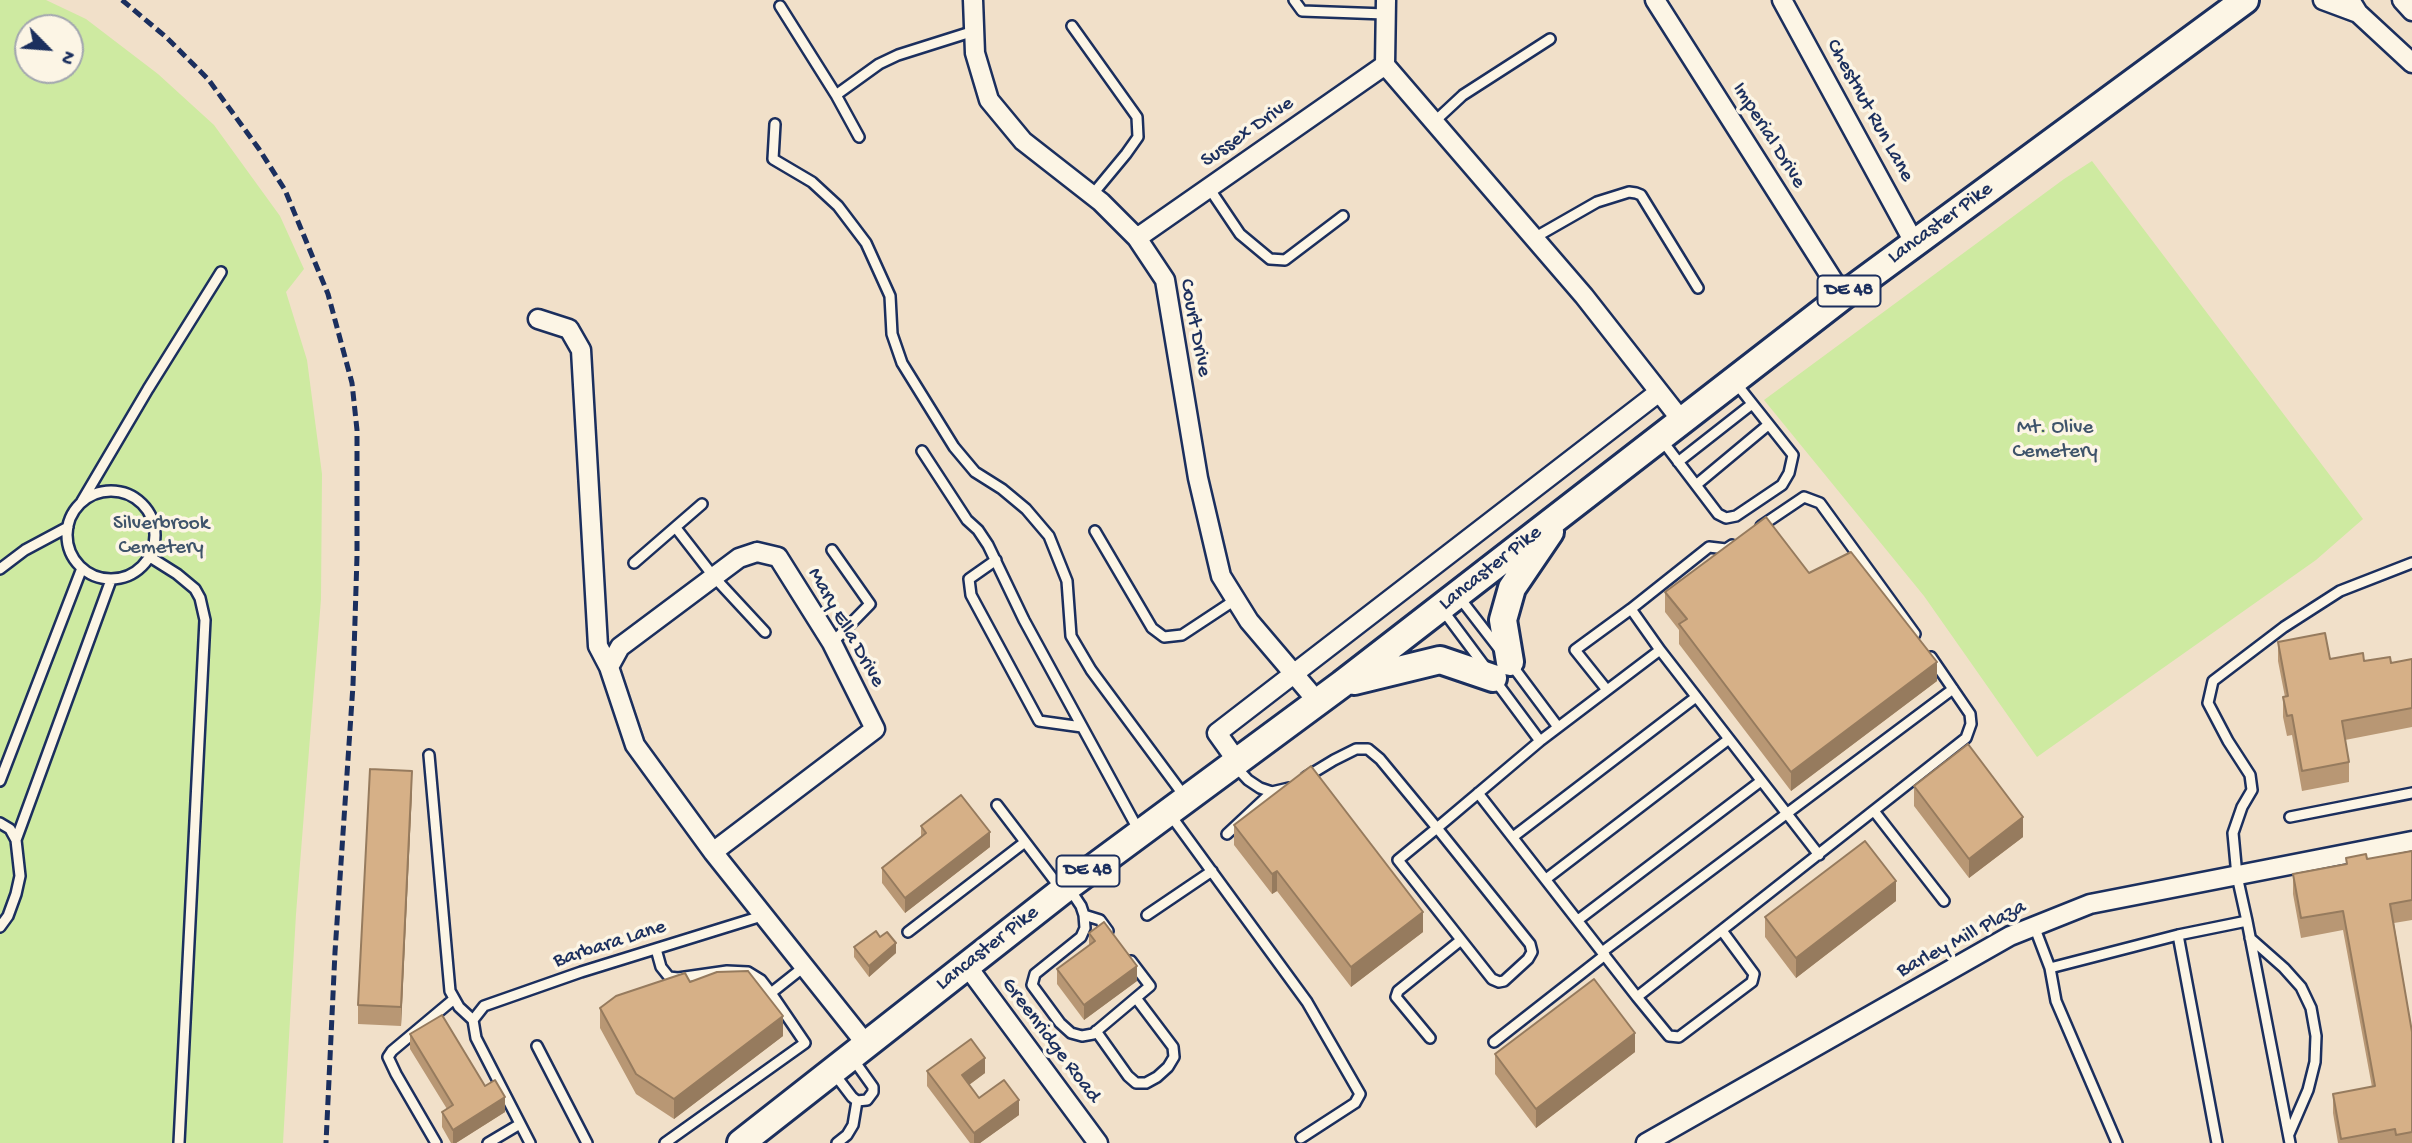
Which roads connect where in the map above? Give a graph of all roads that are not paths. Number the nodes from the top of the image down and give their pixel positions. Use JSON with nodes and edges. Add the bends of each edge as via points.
{"nodes":[{"id":1,"x":973,"y":0,"type":"edge"},
{"id":2,"x":1294,"y":0,"type":"edge"},
{"id":3,"x":1655,"y":0,"type":"edge"},
{"id":4,"x":1783,"y":0,"type":"edge"},
{"id":5,"x":2246,"y":0,"type":"edge"},
{"id":6,"x":2323,"y":0,"type":"edge"},
{"id":7,"x":2402,"y":0,"type":"edge"},
{"id":8,"x":780,"y":6,"type":"dead end"},
{"id":9,"x":1386,"y":7,"type":"edge"},
{"id":10,"x":2354,"y":7,"type":"edge"},
{"id":11,"x":2412,"y":11,"type":"edge"},
{"id":12,"x":1072,"y":26,"type":"dead end"},
{"id":13,"x":974,"y":32,"type":"junction"},
{"id":14,"x":1550,"y":39,"type":"dead end"},
{"id":15,"x":2412,"y":63,"type":"edge"},
{"id":16,"x":1385,"y":65,"type":"junction"},
{"id":17,"x":836,"y":95,"type":"junction"},
{"id":18,"x":1434,"y":122,"type":"junction"},
{"id":19,"x":775,"y":124,"type":"dead end"},
{"id":20,"x":859,"y":137,"type":"dead end"},
{"id":21,"x":1209,"y":188,"type":"junction"},
{"id":22,"x":1092,"y":194,"type":"junction"},
{"id":23,"x":1343,"y":216,"type":"dead end"},
{"id":24,"x":1137,"y":238,"type":"junction"},
{"id":25,"x":1534,"y":238,"type":"junction"},
{"id":26,"x":1915,"y":244,"type":"junction"},
{"id":27,"x":221,"y":272,"type":"dead end"},
{"id":28,"x":1698,"y":288,"type":"dead end"},
{"id":29,"x":1843,"y":296,"type":"junction"},
{"id":30,"x":538,"y":319,"type":"dead end"},
{"id":31,"x":1734,"y":381,"type":"junction"},
{"id":32,"x":1659,"y":391,"type":"junction"},
{"id":33,"x":1752,"y":404,"type":"junction"},
{"id":34,"x":1682,"y":421,"type":"junction"},
{"id":35,"x":1768,"y":425,"type":"junction"},
{"id":36,"x":1660,"y":438,"type":"junction"},
{"id":37,"x":922,"y":451,"type":"dead end"},
{"id":38,"x":1678,"y":462,"type":"junction"},
{"id":39,"x":1696,"y":485,"type":"junction"},
{"id":40,"x":81,"y":503,"type":"junction"},
{"id":41,"x":702,"y":504,"type":"dead end"},
{"id":42,"x":1563,"y":513,"type":"junction"},
{"id":43,"x":68,"y":527,"type":"junction"},
{"id":44,"x":676,"y":528,"type":"junction"},
{"id":45,"x":1755,"y":530,"type":"edge"},
{"id":46,"x":1095,"y":531,"type":"dead end"},
{"id":47,"x":1745,"y":537,"type":"edge"},
{"id":48,"x":832,"y":550,"type":"dead end"},
{"id":49,"x":150,"y":557,"type":"junction"},
{"id":50,"x":996,"y":560,"type":"junction"},
{"id":51,"x":634,"y":563,"type":"dead end"},
{"id":52,"x":2412,"y":563,"type":"edge"},
{"id":53,"x":82,"y":568,"type":"junction"},
{"id":54,"x":0,"y":569,"type":"edge"},
{"id":55,"x":714,"y":577,"type":"junction"},
{"id":56,"x":111,"y":580,"type":"junction"},
{"id":57,"x":1235,"y":600,"type":"junction"},
{"id":58,"x":1449,"y":601,"type":"junction"},
{"id":59,"x":1630,"y":608,"type":"junction"},
{"id":60,"x":765,"y":632,"type":"dead end"},
{"id":61,"x":832,"y":643,"type":"junction"},
{"id":62,"x":1660,"y":650,"type":"junction"},
{"id":63,"x":610,"y":667,"type":"junction"},
{"id":64,"x":1502,"y":670,"type":"junction"},
{"id":65,"x":1293,"y":673,"type":"junction"},
{"id":66,"x":1342,"y":684,"type":"junction"},
{"id":67,"x":1953,"y":689,"type":"junction"},
{"id":68,"x":1606,"y":690,"type":"junction"},
{"id":69,"x":1696,"y":697,"type":"junction"},
{"id":70,"x":1317,"y":701,"type":"junction"},
{"id":71,"x":1082,"y":727,"type":"junction"},
{"id":72,"x":1558,"y":727,"type":"junction"},
{"id":73,"x":1729,"y":739,"type":"junction"},
{"id":74,"x":1540,"y":741,"type":"junction"},
{"id":75,"x":429,"y":755,"type":"dead end"},
{"id":76,"x":1235,"y":762,"type":"junction"},
{"id":77,"x":0,"y":781,"type":"edge"},
{"id":78,"x":1761,"y":781,"type":"junction"},
{"id":79,"x":1272,"y":792,"type":"junction"},
{"id":80,"x":1478,"y":793,"type":"junction"},
{"id":81,"x":2412,"y":793,"type":"edge"},
{"id":82,"x":997,"y":805,"type":"dead end"},
{"id":83,"x":1177,"y":805,"type":"junction"},
{"id":84,"x":1874,"y":811,"type":"junction"},
{"id":85,"x":1787,"y":814,"type":"junction"},
{"id":86,"x":2290,"y":817,"type":"dead end"},
{"id":87,"x":0,"y":823,"type":"edge"},
{"id":88,"x":1437,"y":828,"type":"junction"},
{"id":89,"x":1140,"y":832,"type":"junction"},
{"id":90,"x":1227,"y":834,"type":"dead end"},
{"id":91,"x":1513,"y":837,"type":"junction"},
{"id":92,"x":16,"y":839,"type":"junction"},
{"id":93,"x":2412,"y":841,"type":"edge"},
{"id":94,"x":1025,"y":842,"type":"junction"},
{"id":95,"x":713,"y":852,"type":"junction"},
{"id":96,"x":1819,"y":855,"type":"junction"},
{"id":97,"x":1212,"y":871,"type":"junction"},
{"id":98,"x":2236,"y":876,"type":"junction"},
{"id":99,"x":1546,"y":879,"type":"junction"},
{"id":100,"x":1065,"y":889,"type":"junction"},
{"id":101,"x":1944,"y":901,"type":"dead end"},
{"id":102,"x":765,"y":915,"type":"junction"},
{"id":103,"x":1084,"y":915,"type":"junction"},
{"id":104,"x":1146,"y":915,"type":"dead end"},
{"id":105,"x":1578,"y":920,"type":"junction"},
{"id":106,"x":2247,"y":920,"type":"junction"},
{"id":107,"x":2034,"y":926,"type":"junction"},
{"id":108,"x":0,"y":927,"type":"edge"},
{"id":109,"x":908,"y":932,"type":"dead end"},
{"id":110,"x":1723,"y":932,"type":"junction"},
{"id":111,"x":2178,"y":935,"type":"junction"},
{"id":112,"x":2250,"y":938,"type":"junction"},
{"id":113,"x":1461,"y":940,"type":"junction"},
{"id":114,"x":1117,"y":942,"type":"edge"},
{"id":115,"x":656,"y":949,"type":"junction"},
{"id":116,"x":1125,"y":953,"type":"edge"},
{"id":117,"x":1604,"y":953,"type":"junction"},
{"id":118,"x":805,"y":966,"type":"junction"},
{"id":119,"x":967,"y":966,"type":"junction"},
{"id":120,"x":2050,"y":968,"type":"junction"},
{"id":121,"x":771,"y":993,"type":"junction"},
{"id":122,"x":1637,"y":997,"type":"junction"},
{"id":123,"x":1136,"y":998,"type":"junction"},
{"id":124,"x":454,"y":999,"type":"junction"},
{"id":125,"x":473,"y":1020,"type":"junction"},
{"id":126,"x":1096,"y":1031,"type":"junction"},
{"id":127,"x":1430,"y":1038,"type":"dead end"},
{"id":128,"x":1494,"y":1042,"type":"dead end"},
{"id":129,"x":537,"y":1046,"type":"dead end"},
{"id":130,"x":850,"y":1057,"type":"junction"},
{"id":131,"x":857,"y":1101,"type":"junction"},
{"id":132,"x":520,"y":1124,"type":"junction"},
{"id":133,"x":1301,"y":1138,"type":"dead end"},
{"id":134,"x":2289,"y":1139,"type":"edge"},
{"id":135,"x":179,"y":1143,"type":"edge"},
{"id":136,"x":436,"y":1143,"type":"edge"},
{"id":137,"x":488,"y":1143,"type":"edge"},
{"id":138,"x":530,"y":1143,"type":"edge"},
{"id":139,"x":587,"y":1143,"type":"edge"},
{"id":140,"x":665,"y":1143,"type":"edge"},
{"id":141,"x":741,"y":1143,"type":"edge"},
{"id":142,"x":837,"y":1143,"type":"edge"},
{"id":143,"x":1098,"y":1143,"type":"edge"},
{"id":144,"x":1646,"y":1143,"type":"edge"},
{"id":145,"x":2117,"y":1143,"type":"edge"},
{"id":146,"x":2217,"y":1143,"type":"edge"}],
"edges":[{"from":1,"to":13,"type":"street","name":"Court Drive"},
{"from":2,"to":9,"type":"lane","via":[[1301,11]]},
{"from":3,"to":29,"type":"street","name":"Imperial Drive"},
{"from":4,"to":26,"type":"street","name":"Chestnut Run Lane"},
{"from":5,"to":26,"type":"main road","name":"Lancaster Pike","number":"DE 48"},
{"from":6,"to":10,"type":"street"},
{"from":7,"to":11,"type":"street"},
{"from":8,"to":17,"type":"lane"},
{"from":9,"to":16,"type":"street"},
{"from":10,"to":15,"type":"street"},
{"from":12,"to":22,"type":"lane","via":[[1137,117],[1138,136]]},
{"from":13,"to":17,"type":"lane","via":[[898,55]]},
{"from":13,"to":22,"type":"street","name":"Court Drive","via":[[975,53],[989,100],[1023,141]]},
{"from":14,"to":18,"type":"lane","via":[[1463,95]]},
{"from":16,"to":18,"type":"street"},
{"from":16,"to":21,"type":"street","name":"Sussex Drive"},
{"from":17,"to":20,"type":"lane"},
{"from":18,"to":25,"type":"street"},
{"from":19,"to":83,"type":"lane","via":[[773,159],[812,182],[838,206],[866,243],[890,296],[892,334],[902,363],[954,447],[975,472],[1026,509],[1049,536],[1067,581],[1071,636]]},
{"from":21,"to":23,"type":"lane","via":[[1240,234],[1270,259],[1285,260]]},
{"from":21,"to":24,"type":"street","name":"Sussex Drive"},
{"from":22,"to":24,"type":"street","name":"Court Drive"},
{"from":24,"to":57,"type":"street","name":"Court Drive","via":[[1165,280],[1198,478],[1221,576]]},
{"from":25,"to":28,"type":"lane","via":[[1597,202],[1636,193]]},
{"from":25,"to":32,"type":"street"},
{"from":26,"to":29,"type":"main road","name":"Lancaster Pike","number":"DE 48"},
{"from":27,"to":40,"type":"lane"},
{"from":29,"to":31,"type":"main road","name":"Lancaster Pike","number":"DE 48"},
{"from":30,"to":63,"type":"street","via":[[569,329],[581,350],[598,646]]},
{"from":31,"to":33,"type":"lane"},
{"from":31,"to":34,"type":"main road","name":"Lancaster Pike","number":"DE 48"},
{"from":32,"to":34,"type":"street"},
{"from":32,"to":65,"type":"street"},
{"from":33,"to":35,"type":"lane"},
{"from":33,"to":38,"type":"lane"},
{"from":34,"to":36,"type":"main road","name":"Lancaster Pike","number":"DE 48"},
{"from":35,"to":39,"type":"lane"},
{"from":35,"to":39,"type":"lane","via":[[1793,455],[1782,485],[1736,516],[1726,517]]},
{"from":36,"to":38,"type":"lane"},
{"from":36,"to":42,"type":"main road","name":"Lancaster Pike","number":"DE 48"},
{"from":37,"to":50,"type":"lane"},
{"from":38,"to":39,"type":"lane"},
{"from":40,"to":43,"type":"lane"},
{"from":40,"to":49,"type":"lane","via":[[105,491],[136,498],[154,523]]},
{"from":41,"to":44,"type":"lane"},
{"from":42,"to":58,"type":"main road","name":"Lancaster Pike","number":"DE 48"},
{"from":42,"to":64,"type":"main road","via":[[1513,588],[1503,620]]},
{"from":43,"to":53,"type":"lane","via":[[71,553]]},
{"from":43,"to":54,"type":"lane"},
{"from":44,"to":51,"type":"lane"},
{"from":44,"to":55,"type":"lane"},
{"from":45,"to":67,"type":"lane","via":[[1804,497],[1819,503]]},
{"from":46,"to":57,"type":"lane","via":[[1152,628],[1164,637],[1182,635]]},
{"from":47,"to":59,"type":"lane","via":[[1726,549],[1709,547]]},
{"from":48,"to":61,"type":"lane","via":[[870,604]]},
{"from":49,"to":56,"type":"lane","via":[[133,574]]},
{"from":49,"to":135,"type":"lane","via":[[195,589],[205,620]]},
{"from":50,"to":71,"type":"lane"},
{"from":50,"to":71,"type":"lane","via":[[970,579],[971,595],[1039,721]]},
{"from":52,"to":98,"type":"lane","via":[[2340,591],[2213,681],[2208,704],[2250,775],[2252,790],[2234,833]]},
{"from":53,"to":56,"type":"lane"},
{"from":53,"to":77,"type":"lane"},
{"from":55,"to":60,"type":"lane"},
{"from":55,"to":61,"type":"street","name":"Mary Ella Drive","via":[[739,558],[757,552],[778,557]]},
{"from":55,"to":63,"type":"street","name":"Mary Ella Drive","via":[[620,648]]},
{"from":56,"to":92,"type":"lane"},
{"from":57,"to":65,"type":"street","name":"Court Drive"},
{"from":58,"to":64,"type":"lane"},
{"from":58,"to":64,"type":"lane"},
{"from":58,"to":66,"type":"main road","name":"Lancaster Pike","number":"DE 48"},
{"from":59,"to":62,"type":"lane"},
{"from":59,"to":68,"type":"lane","via":[[1575,650]]},
{"from":61,"to":95,"type":"street","name":"Mary Ella Drive","via":[[876,729]]},
{"from":62,"to":68,"type":"lane"},
{"from":62,"to":69,"type":"lane"},
{"from":63,"to":95,"type":"street","via":[[635,745]]},
{"from":64,"to":66,"type":"main road","via":[[1440,660]]},
{"from":64,"to":72,"type":"lane"},
{"from":64,"to":74,"type":"lane"},
{"from":65,"to":70,"type":"street","name":"Court Drive"},
{"from":65,"to":76,"type":"street","via":[[1217,733]]},
{"from":66,"to":70,"type":"main road","name":"Lancaster Pike","number":"DE 48"},
{"from":67,"to":84,"type":"lane","via":[[1970,713],[1966,738]]},
{"from":67,"to":85,"type":"lane"},
{"from":68,"to":72,"type":"lane"},
{"from":69,"to":73,"type":"lane"},
{"from":69,"to":91,"type":"lane"},
{"from":70,"to":76,"type":"main road","name":"Lancaster Pike","number":"DE 48"},
{"from":71,"to":89,"type":"lane"},
{"from":72,"to":74,"type":"lane"},
{"from":73,"to":78,"type":"lane"},
{"from":73,"to":99,"type":"lane"},
{"from":74,"to":80,"type":"lane"},
{"from":75,"to":124,"type":"lane"},
{"from":76,"to":79,"type":"lane","via":[[1248,780]]},
{"from":76,"to":83,"type":"main road","name":"Lancaster Pike","number":"DE 48"},
{"from":78,"to":85,"type":"lane"},
{"from":78,"to":105,"type":"lane"},
{"from":79,"to":88,"type":"lane","via":[[1287,790],[1345,754],[1368,749]]},
{"from":79,"to":90,"type":"lane"},
{"from":80,"to":88,"type":"lane"},
{"from":80,"to":91,"type":"lane"},
{"from":81,"to":86,"type":"lane"},
{"from":82,"to":94,"type":"lane"},
{"from":83,"to":89,"type":"main road","name":"Lancaster Pike","number":"DE 48"},
{"from":83,"to":97,"type":"lane"},
{"from":84,"to":96,"type":"lane"},
{"from":84,"to":101,"type":"lane"},
{"from":85,"to":96,"type":"lane"},
{"from":85,"to":117,"type":"lane"},
{"from":87,"to":92,"type":"lane"},
{"from":88,"to":113,"type":"lane","via":[[1398,860]]},
{"from":88,"to":113,"type":"lane","via":[[1532,952],[1499,982]]},
{"from":89,"to":100,"type":"main road","name":"Lancaster Pike","number":"DE 48"},
{"from":91,"to":99,"type":"lane"},
{"from":92,"to":108,"type":"lane","via":[[18,885]]},
{"from":93,"to":98,"type":"street","name":"Barley Mill Plaza"},
{"from":94,"to":100,"type":"lane"},
{"from":94,"to":109,"type":"lane"},
{"from":95,"to":102,"type":"street"},
{"from":96,"to":110,"type":"lane"},
{"from":97,"to":104,"type":"lane"},
{"from":97,"to":133,"type":"lane","via":[[1307,1002],[1360,1094],[1355,1103]]},
{"from":98,"to":106,"type":"lane"},
{"from":98,"to":107,"type":"street","name":"Barley Mill Plaza","via":[[2090,904]]},
{"from":99,"to":105,"type":"lane"},
{"from":100,"to":103,"type":"lane"},
{"from":100,"to":119,"type":"main road","name":"Lancaster Pike","number":"DE 48"},
{"from":102,"to":115,"type":"lane","name":"Barbara Lane"},
{"from":102,"to":118,"type":"street"},
{"from":103,"to":114,"type":"lane","via":[[1100,920]]},
{"from":103,"to":126,"type":"lane","via":[[1081,937],[1035,974],[1032,985],[1070,1033],[1082,1036]]},
{"from":105,"to":117,"type":"lane"},
{"from":106,"to":111,"type":"lane"},
{"from":106,"to":112,"type":"lane"},
{"from":107,"to":120,"type":"lane"},
{"from":107,"to":144,"type":"street","name":"Barley Mill Plaza"},
{"from":110,"to":122,"type":"lane"},
{"from":110,"to":122,"type":"lane","via":[[1754,974],[1752,982],[1679,1037],[1669,1036]]},
{"from":111,"to":120,"type":"lane"},
{"from":111,"to":146,"type":"lane"},
{"from":112,"to":134,"type":"lane"},
{"from":112,"to":134,"type":"lane","via":[[2301,987],[2311,1008],[2315,1062]]},
{"from":113,"to":127,"type":"lane","via":[[1396,997]]},
{"from":115,"to":121,"type":"lane","via":[[668,977],[748,972]]},
{"from":115,"to":125,"type":"lane","name":"Barbara Lane","via":[[484,1006]]},
{"from":116,"to":123,"type":"lane","via":[[1150,986]]},
{"from":117,"to":122,"type":"lane"},
{"from":117,"to":128,"type":"lane"},
{"from":118,"to":121,"type":"lane"},
{"from":118,"to":130,"type":"street"},
{"from":119,"to":130,"type":"main road","name":"Lancaster Pike","number":"DE 48"},
{"from":119,"to":143,"type":"street","name":"Greenridge Road"},
{"from":120,"to":145,"type":"lane","via":[[2056,1001]]},
{"from":121,"to":140,"type":"lane","via":[[805,1043]]},
{"from":123,"to":126,"type":"lane"},
{"from":123,"to":126,"type":"lane","via":[[1173,1047],[1174,1057],[1163,1072],[1146,1083],[1136,1083]]},
{"from":124,"to":125,"type":"lane"},
{"from":124,"to":136,"type":"lane","via":[[388,1057]]},
{"from":125,"to":132,"type":"lane","via":[[476,1038]]},
{"from":129,"to":139,"type":"lane"},
{"from":130,"to":131,"type":"lane"},
{"from":130,"to":131,"type":"lane","via":[[873,1087],[871,1096]]},
{"from":130,"to":141,"type":"main road","name":"Lancaster Pike","number":"DE 48"},
{"from":131,"to":142,"type":"lane","via":[[853,1125]]},
{"from":132,"to":137,"type":"lane"},
{"from":132,"to":138,"type":"lane"}]}
